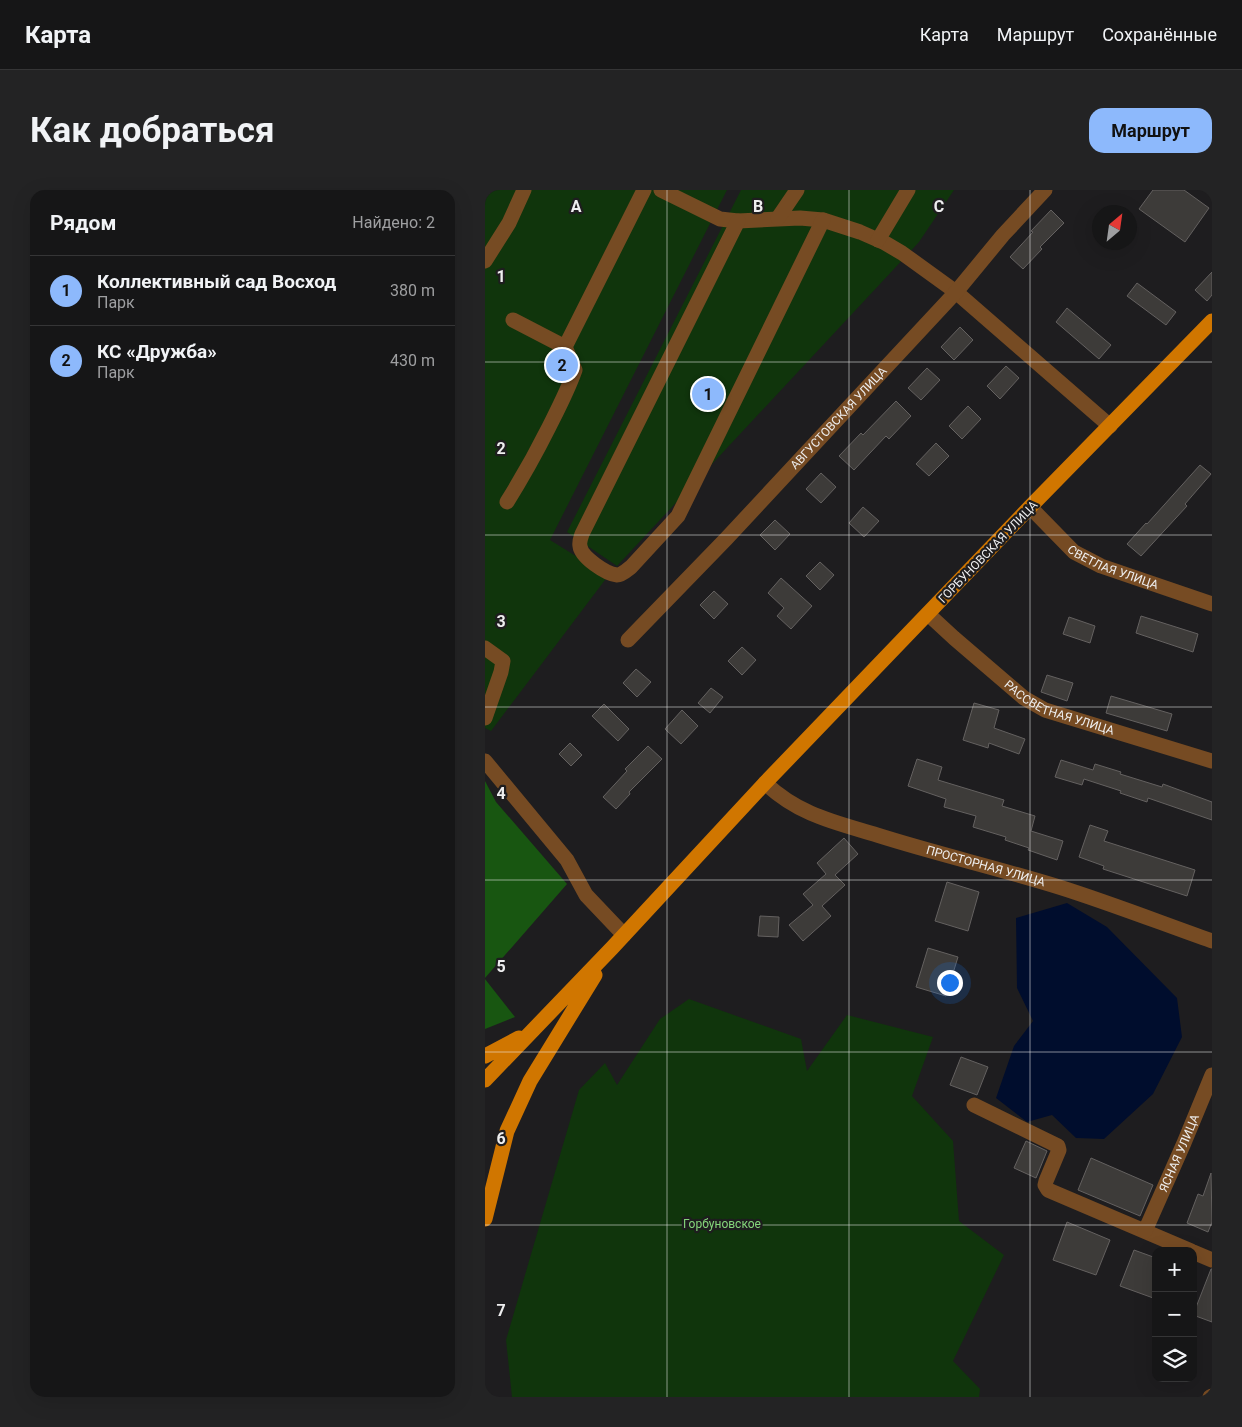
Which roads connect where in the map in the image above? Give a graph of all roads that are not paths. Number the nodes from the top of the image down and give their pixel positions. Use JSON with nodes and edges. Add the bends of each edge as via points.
{"nodes":[{"id":1,"x":524,"y":190,"type":"edge"},
{"id":2,"x":644,"y":190,"type":"edge"},
{"id":3,"x":661,"y":190,"type":"edge"},
{"id":4,"x":797,"y":190,"type":"edge"},
{"id":5,"x":908,"y":190,"type":"edge"},
{"id":6,"x":1045,"y":190,"type":"edge"},
{"id":7,"x":778,"y":218,"type":"junction"},
{"id":8,"x":823,"y":220,"type":"junction"},
{"id":9,"x":738,"y":221,"type":"junction"},
{"id":10,"x":878,"y":240,"type":"junction"},
{"id":11,"x":485,"y":261,"type":"edge"},
{"id":12,"x":956,"y":292,"type":"junction"},
{"id":13,"x":513,"y":320,"type":"dead end"},
{"id":14,"x":1212,"y":321,"type":"edge"},
{"id":15,"x":565,"y":347,"type":"junction"},
{"id":16,"x":1110,"y":426,"type":"junction"},
{"id":17,"x":507,"y":502,"type":"dead end"},
{"id":18,"x":1030,"y":507,"type":"junction"},
{"id":19,"x":1212,"y":604,"type":"edge"},
{"id":20,"x":928,"y":614,"type":"junction"},
{"id":21,"x":628,"y":640,"type":"dead end"},
{"id":22,"x":485,"y":648,"type":"edge"},
{"id":23,"x":485,"y":718,"type":"edge"},
{"id":24,"x":485,"y":761,"type":"edge"},
{"id":25,"x":1212,"y":761,"type":"edge"},
{"id":26,"x":765,"y":784,"type":"junction"},
{"id":27,"x":624,"y":935,"type":"junction"},
{"id":28,"x":1212,"y":941,"type":"edge"},
{"id":29,"x":612,"y":948,"type":"junction"},
{"id":30,"x":548,"y":1016,"type":"junction"},
{"id":31,"x":485,"y":1056,"type":"edge"},
{"id":32,"x":1212,"y":1075,"type":"edge"},
{"id":33,"x":485,"y":1080,"type":"edge"},
{"id":34,"x":975,"y":1105,"type":"dead end"},
{"id":35,"x":485,"y":1220,"type":"edge"},
{"id":36,"x":1145,"y":1231,"type":"junction"},
{"id":37,"x":1183,"y":1247,"type":"edge"},
{"id":38,"x":1197,"y":1253,"type":"edge"},
{"id":39,"x":1212,"y":1260,"type":"edge"}],
"edges":[{"from":1,"to":11,"type":"street","via":[[509,224]]},
{"from":2,"to":15,"type":"street"},
{"from":3,"to":9,"type":"street","via":[[720,219]]},
{"from":4,"to":7,"type":"street"},
{"from":5,"to":10,"type":"street"},
{"from":6,"to":12,"type":"street","name":"АВГУСТОВСКАЯ УЛИЦА"},
{"from":7,"to":8,"type":"street"},
{"from":7,"to":9,"type":"street"},
{"from":8,"to":9,"type":"street","via":[[678,516],[631,567],[616,575],[583,554],[580,545],[582,534]]},
{"from":8,"to":10,"type":"street"},
{"from":10,"to":12,"type":"street","via":[[903,253]]},
{"from":12,"to":16,"type":"street"},
{"from":12,"to":21,"type":"street","name":"АВГУСТОВСКАЯ УЛИЦА"},
{"from":13,"to":15,"type":"street"},
{"from":14,"to":16,"type":"main road","name":"ГОРБУНОВСКАЯ УЛИЦА"},
{"from":15,"to":17,"type":"street","via":[[575,370],[571,383],[524,476]]},
{"from":16,"to":18,"type":"main road","name":"ГОРБУНОВСКАЯ УЛИЦА"},
{"from":18,"to":19,"type":"street","name":"СВЕТЛАЯ УЛИЦА","via":[[1070,549],[1087,560]]},
{"from":18,"to":20,"type":"main road","name":"ГОРБУНОВСКАЯ УЛИЦА"},
{"from":20,"to":25,"type":"street","name":"РАССВЕТНАЯ УЛИЦА","via":[[1036,706]]},
{"from":20,"to":26,"type":"main road","name":"ГОРБУНОВСКАЯ УЛИЦА"},
{"from":22,"to":23,"type":"street","via":[[503,661]]},
{"from":24,"to":27,"type":"street","via":[[567,860],[587,894]]},
{"from":26,"to":27,"type":"main road","name":"ГОРБУНОВСКАЯ УЛИЦА"},
{"from":26,"to":28,"type":"street","name":"ПРОСТОРНАЯ УЛИЦА","via":[[796,808],[816,817],[1059,887]]},
{"from":27,"to":29,"type":"main road","name":"ГОРБУНОВСКАЯ УЛИЦА"},
{"from":29,"to":30,"type":"main road"},
{"from":29,"to":35,"type":"main road","via":[[529,1081],[507,1131]]},
{"from":30,"to":31,"type":"main road","via":[[515,1040]]},
{"from":30,"to":33,"type":"main road"},
{"from":32,"to":36,"type":"street","name":"ЯСНАЯ УЛИЦА"},
{"from":34,"to":36,"type":"street","via":[[1058,1146],[1045,1185],[1048,1190]]},
{"from":36,"to":37,"type":"street"},
{"from":38,"to":39,"type":"street"}]}
